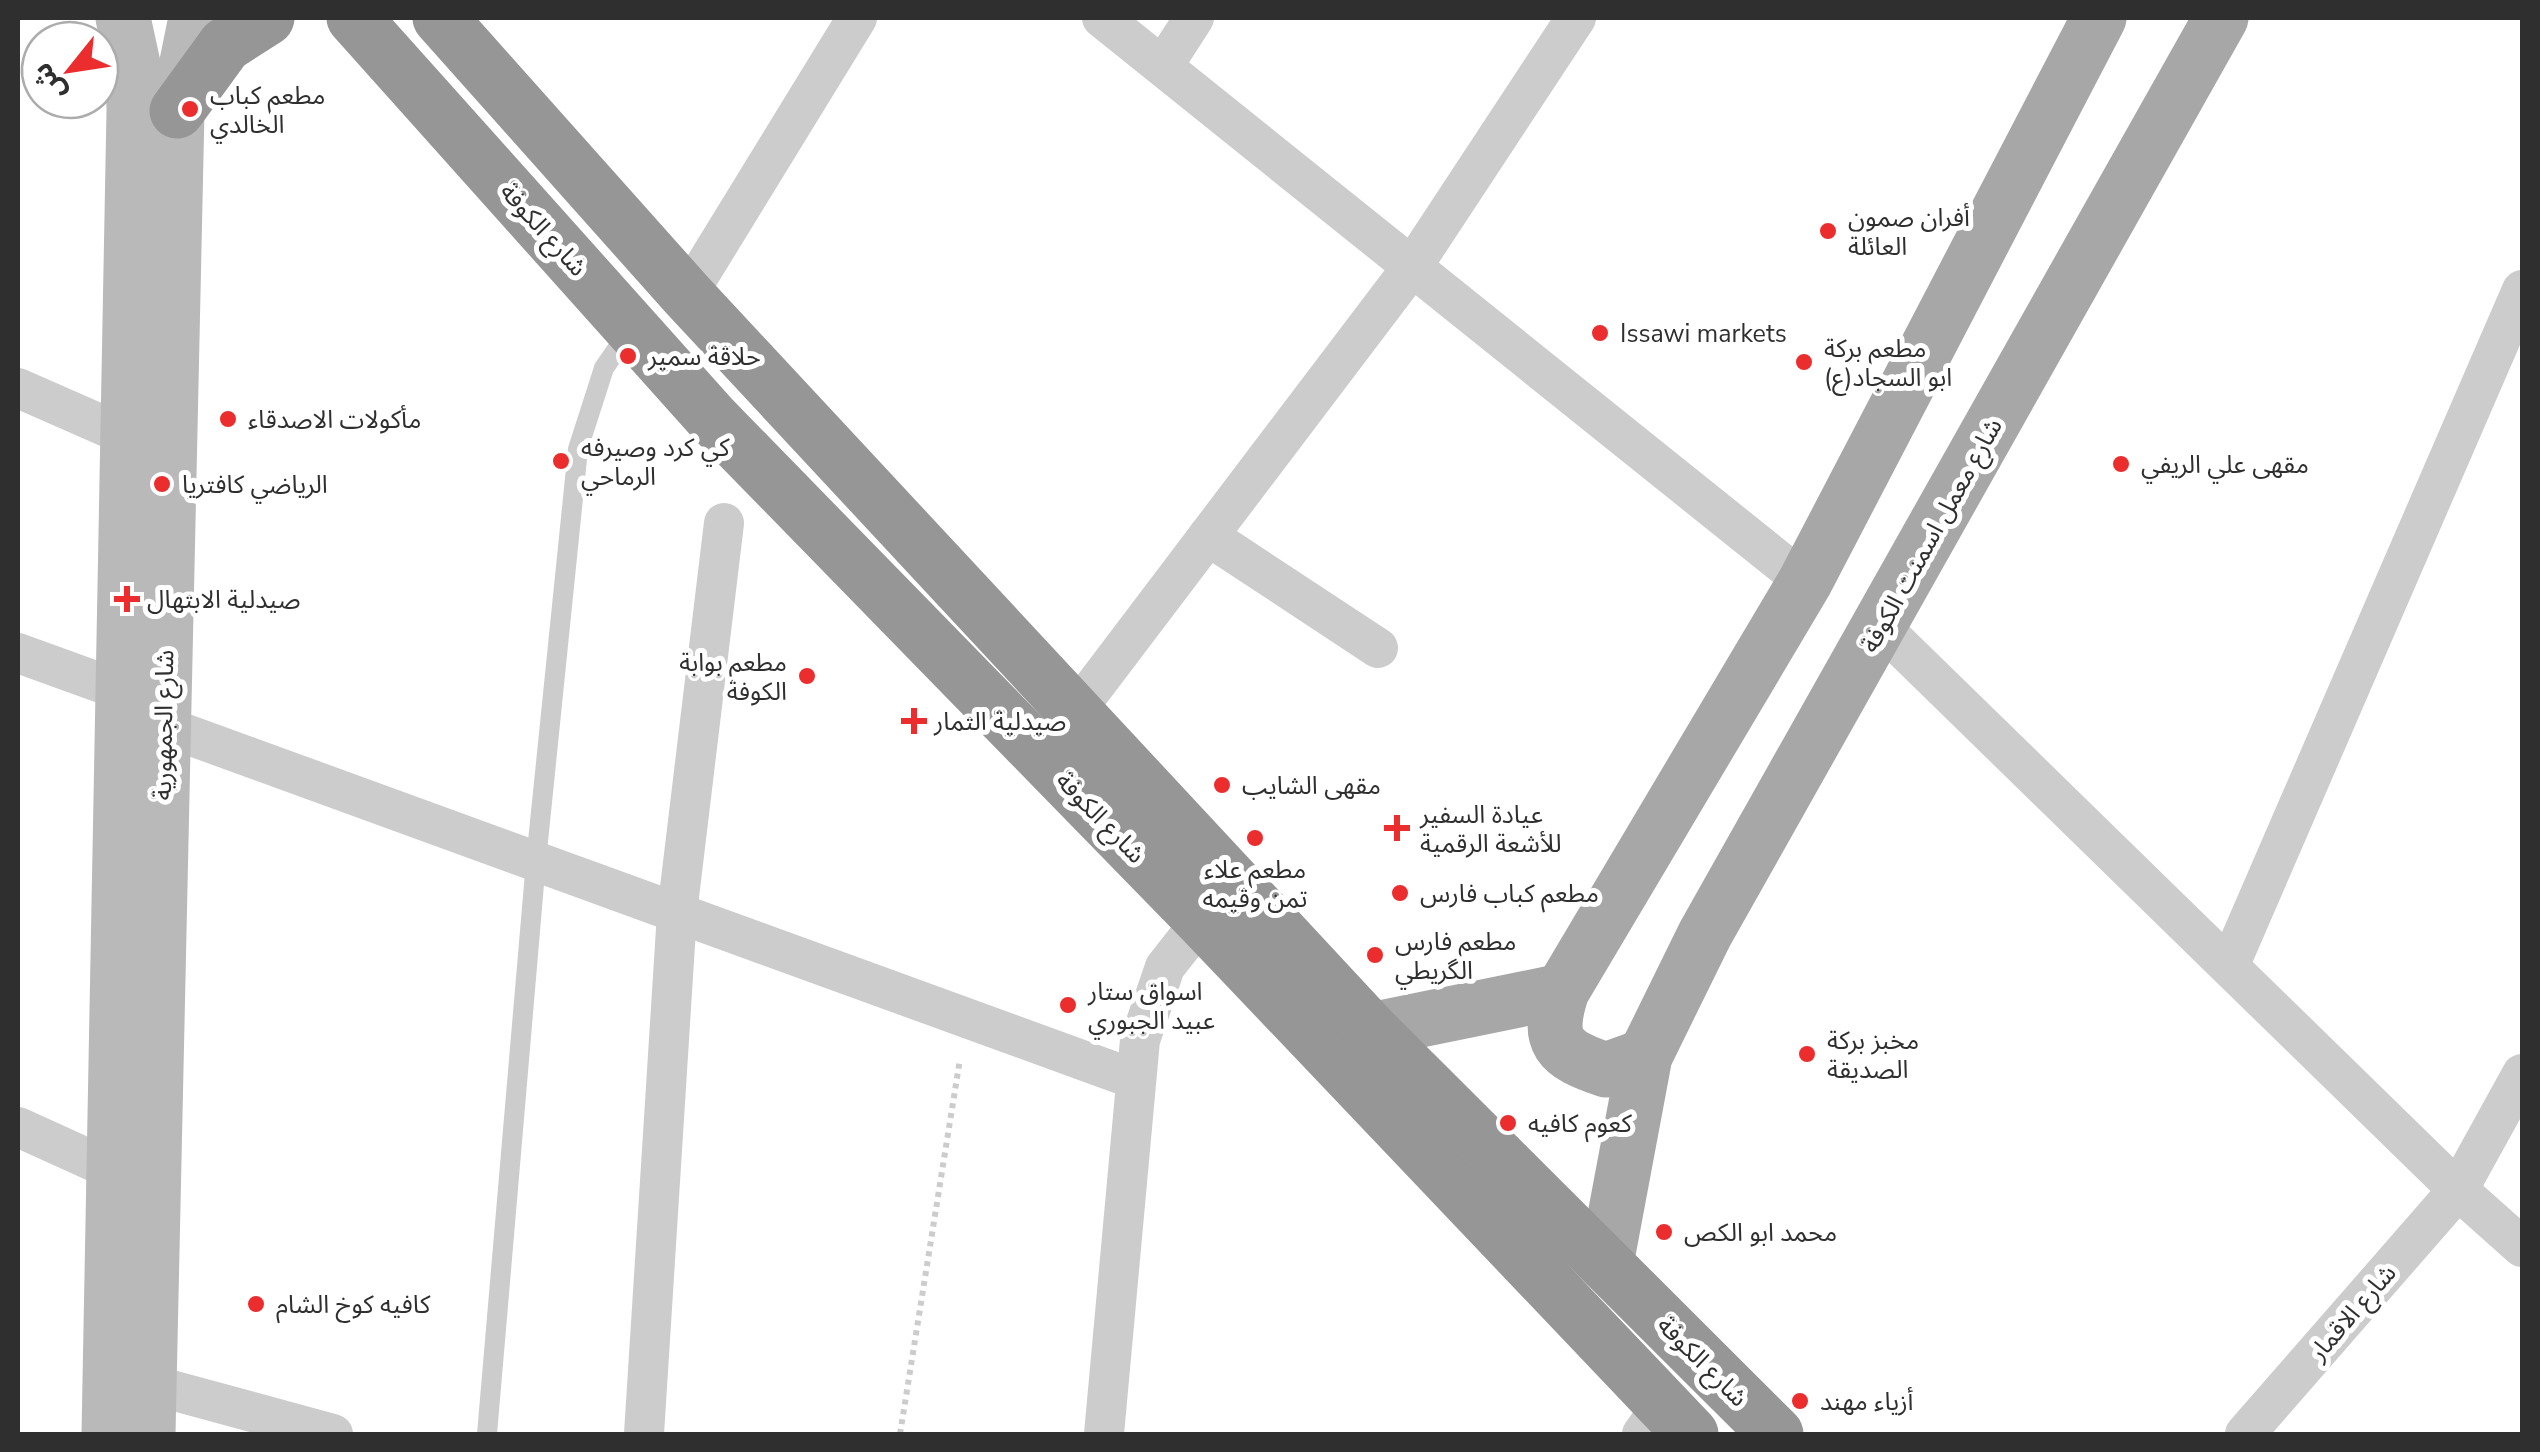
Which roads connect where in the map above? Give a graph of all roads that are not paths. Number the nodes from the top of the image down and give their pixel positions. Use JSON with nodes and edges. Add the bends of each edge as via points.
{"nodes":[{"id":1,"x":124,"y":18,"type":"edge"},
{"id":2,"x":196,"y":18,"type":"edge"},
{"id":3,"x":268,"y":18,"type":"edge"},
{"id":4,"x":440,"y":18,"type":"edge"},
{"id":5,"x":858,"y":18,"type":"edge"},
{"id":6,"x":1102,"y":18,"type":"edge"},
{"id":7,"x":1194,"y":18,"type":"edge"},
{"id":8,"x":1576,"y":18,"type":"edge"},
{"id":9,"x":2099,"y":18,"type":"edge"},
{"id":10,"x":2222,"y":18,"type":"edge"},
{"id":11,"x":354,"y":22,"type":"edge"},
{"id":12,"x":1163,"y":66,"type":"junction"},
{"id":13,"x":176,"y":111,"type":"junction"},
{"id":14,"x":1412,"y":266,"type":"junction"},
{"id":15,"x":2522,"y":290,"type":"edge"},
{"id":16,"x":688,"y":295,"type":"junction"},
{"id":17,"x":632,"y":327,"type":"junction"},
{"id":18,"x":18,"y":388,"type":"edge"},
{"id":19,"x":125,"y":435,"type":"junction"},
{"id":20,"x":724,"y":523,"type":"dead end"},
{"id":21,"x":1208,"y":536,"type":"junction"},
{"id":22,"x":1806,"y":582,"type":"junction"},
{"id":23,"x":1880,"y":626,"type":"junction"},
{"id":24,"x":1378,"y":648,"type":"dead end"},
{"id":25,"x":18,"y":653,"type":"edge"},
{"id":26,"x":144,"y":709,"type":"junction"},
{"id":27,"x":1074,"y":714,"type":"junction"},
{"id":28,"x":536,"y":861,"type":"junction"},
{"id":29,"x":677,"y":913,"type":"junction"},
{"id":30,"x":1202,"y":920,"type":"junction"},
{"id":31,"x":2230,"y":964,"type":"junction"},
{"id":32,"x":1562,"y":991,"type":"junction"},
{"id":33,"x":1371,"y":1030,"type":"junction"},
{"id":34,"x":1645,"y":1056,"type":"junction"},
{"id":35,"x":2522,"y":1074,"type":"edge"},
{"id":36,"x":1134,"y":1080,"type":"junction"},
{"id":37,"x":18,"y":1128,"type":"edge"},
{"id":38,"x":116,"y":1171,"type":"junction"},
{"id":39,"x":2458,"y":1190,"type":"junction"},
{"id":40,"x":2522,"y":1247,"type":"edge"},
{"id":41,"x":1606,"y":1264,"type":"junction"},
{"id":42,"x":149,"y":1410,"type":"edge"},
{"id":43,"x":1665,"y":1425,"type":"edge"},
{"id":44,"x":2249,"y":1433,"type":"edge"},
{"id":45,"x":110,"y":1434,"type":"edge"},
{"id":46,"x":333,"y":1434,"type":"edge"},
{"id":47,"x":487,"y":1434,"type":"edge"},
{"id":48,"x":644,"y":1434,"type":"edge"},
{"id":49,"x":1104,"y":1434,"type":"edge"},
{"id":50,"x":1776,"y":1434,"type":"edge"}],
"edges":[{"from":1,"to":19,"type":"street","name":"شارع الجمهورية","via":[[134,110]]},
{"from":2,"to":13,"type":"street","name":"شارع الجمهورية"},
{"from":3,"to":13,"type":"highway","via":[[225,44]]},
{"from":4,"to":16,"type":"highway","name":"شارع الكوفة"},
{"from":5,"to":16,"type":"street"},
{"from":6,"to":12,"type":"street"},
{"from":7,"to":12,"type":"street"},
{"from":8,"to":14,"type":"street"},
{"from":9,"to":22,"type":"main road"},
{"from":10,"to":23,"type":"main road","name":"شارع معمل اسمنت الكوفة"},
{"from":11,"to":17,"type":"highway","name":"شارع الكوفة"},
{"from":12,"to":14,"type":"street"},
{"from":13,"to":26,"type":"street","name":"شارع الجمهورية"},
{"from":14,"to":21,"type":"street"},
{"from":14,"to":22,"type":"street"},
{"from":15,"to":31,"type":"street"},
{"from":16,"to":27,"type":"highway","name":"شارع الكوفة"},
{"from":17,"to":28,"type":"lane","via":[[604,368],[578,449]]},
{"from":17,"to":30,"type":"highway","name":"شارع الكوفة","via":[[713,420]]},
{"from":18,"to":19,"type":"street"},
{"from":19,"to":26,"type":"street","name":"شارع الجمهورية"},
{"from":20,"to":29,"type":"street"},
{"from":21,"to":24,"type":"street"},
{"from":21,"to":27,"type":"street"},
{"from":22,"to":32,"type":"main road"},
{"from":23,"to":31,"type":"street"},
{"from":23,"to":34,"type":"main road","name":"شارع معمل اسمنت الكوفة","via":[[1705,934]]},
{"from":25,"to":26,"type":"street"},
{"from":26,"to":28,"type":"street"},
{"from":26,"to":38,"type":"street","name":"شارع الجمهورية"},
{"from":26,"to":42,"type":"street","name":"شارع الجمهورية"},
{"from":27,"to":33,"type":"highway","name":"شارع الكوفة"},
{"from":28,"to":29,"type":"street"},
{"from":28,"to":47,"type":"lane"},
{"from":29,"to":36,"type":"street"},
{"from":29,"to":48,"type":"street"},
{"from":30,"to":36,"type":"street","via":[[1158,983]]},
{"from":30,"to":43,"type":"highway","name":"شارع الكوفة"},
{"from":31,"to":39,"type":"street"},
{"from":32,"to":33,"type":"main road"},
{"from":32,"to":34,"type":"main road","via":[[1554,1016],[1556,1042],[1564,1052],[1606,1070]]},
{"from":33,"to":41,"type":"highway","name":"شارع الكوفة"},
{"from":34,"to":41,"type":"main road","name":"شارع معمل اسمنت الكوفة"},
{"from":35,"to":39,"type":"street","name":"شارع الاقمار"},
{"from":36,"to":49,"type":"street"},
{"from":37,"to":38,"type":"street"},
{"from":38,"to":45,"type":"street","name":"شارع الجمهورية"},
{"from":39,"to":40,"type":"street"},
{"from":39,"to":44,"type":"street","name":"شارع الاقمار"},
{"from":41,"to":50,"type":"highway","name":"شارع الكوفة"},
{"from":42,"to":46,"type":"street"}]}
